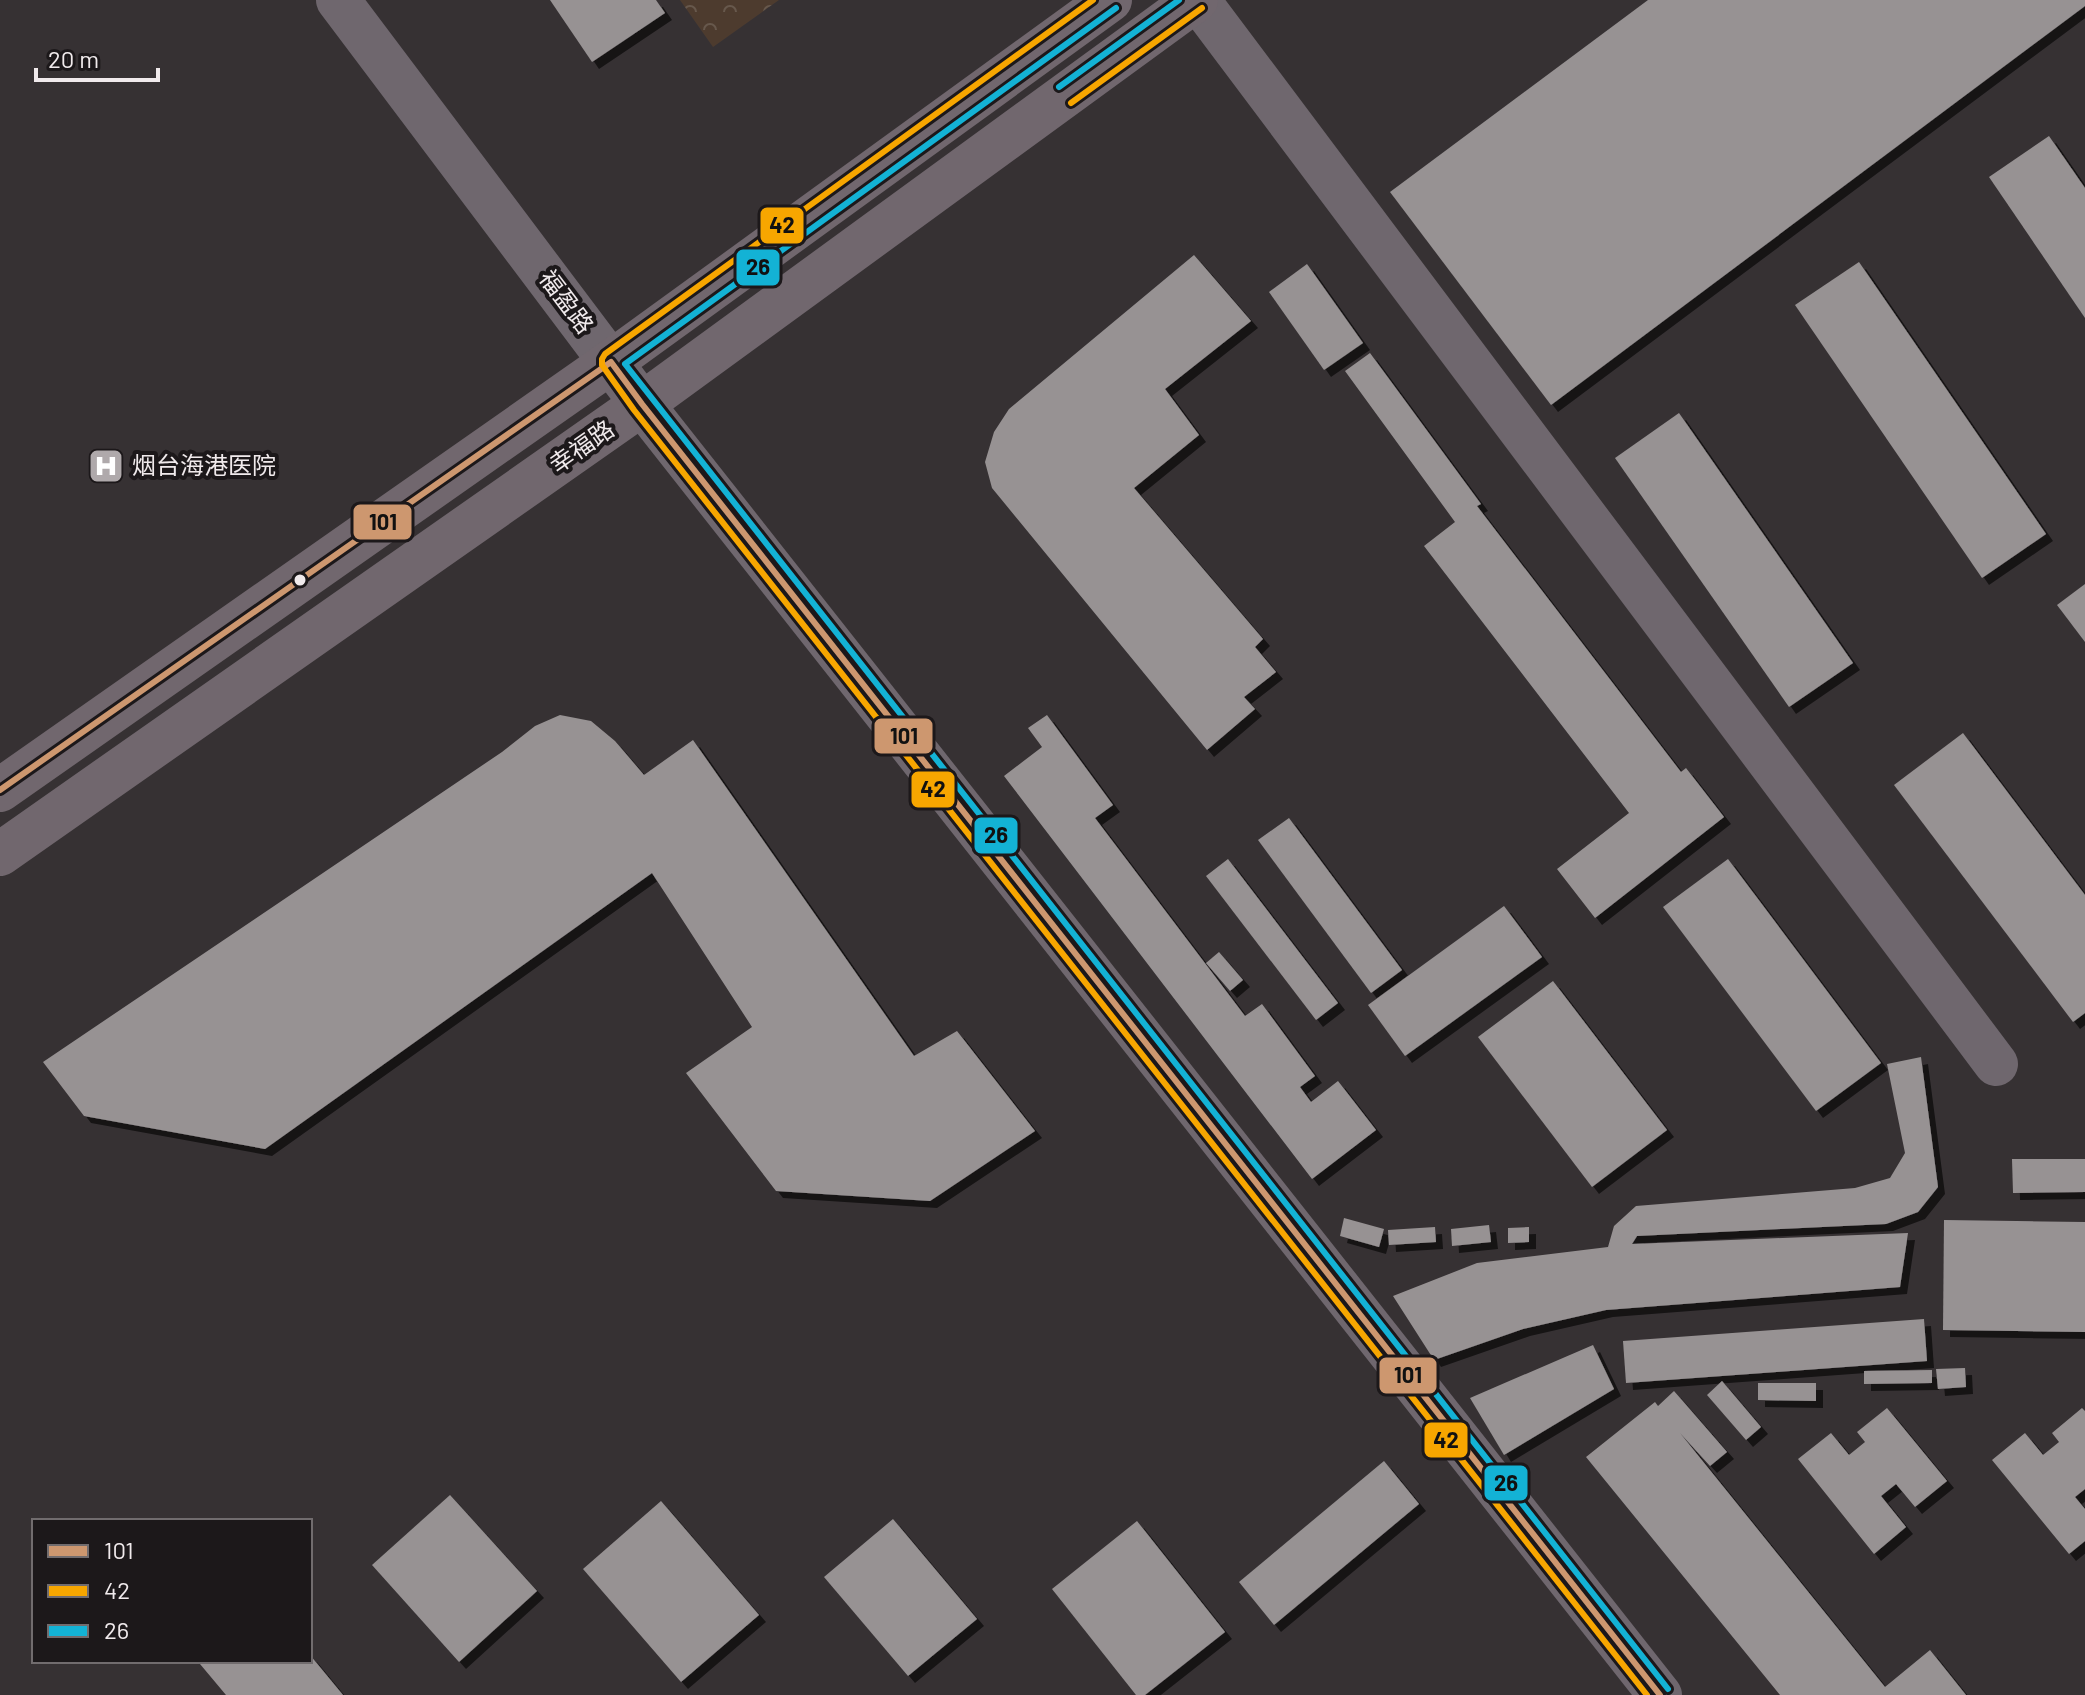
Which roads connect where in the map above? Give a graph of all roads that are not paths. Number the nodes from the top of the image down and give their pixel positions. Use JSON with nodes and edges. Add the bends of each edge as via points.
{"nodes":[{"id":1,"x":338,"y":0,"type":"edge"},
{"id":2,"x":1110,"y":0,"type":"edge"},
{"id":3,"x":1197,"y":0,"type":"edge"},
{"id":4,"x":611,"y":362,"type":"junction"},
{"id":5,"x":642,"y":404,"type":"junction"},
{"id":6,"x":0,"y":790,"type":"edge"},
{"id":7,"x":0,"y":854,"type":"edge"},
{"id":8,"x":1996,"y":1064,"type":"dead end"},
{"id":9,"x":1660,"y":1695,"type":"edge"}],
"edges":[{"from":1,"to":4,"type":"street","name":"福盈路"},
{"from":2,"to":4,"type":"main road"},
{"from":3,"to":5,"type":"main road","name":"幸福路"},
{"from":3,"to":8,"type":"street"},
{"from":4,"to":5,"type":"street","name":"福盈路"},
{"from":4,"to":6,"type":"main road"},
{"from":5,"to":7,"type":"main road","name":"幸福路"},
{"from":5,"to":9,"type":"street","name":"福盈路"}]}
